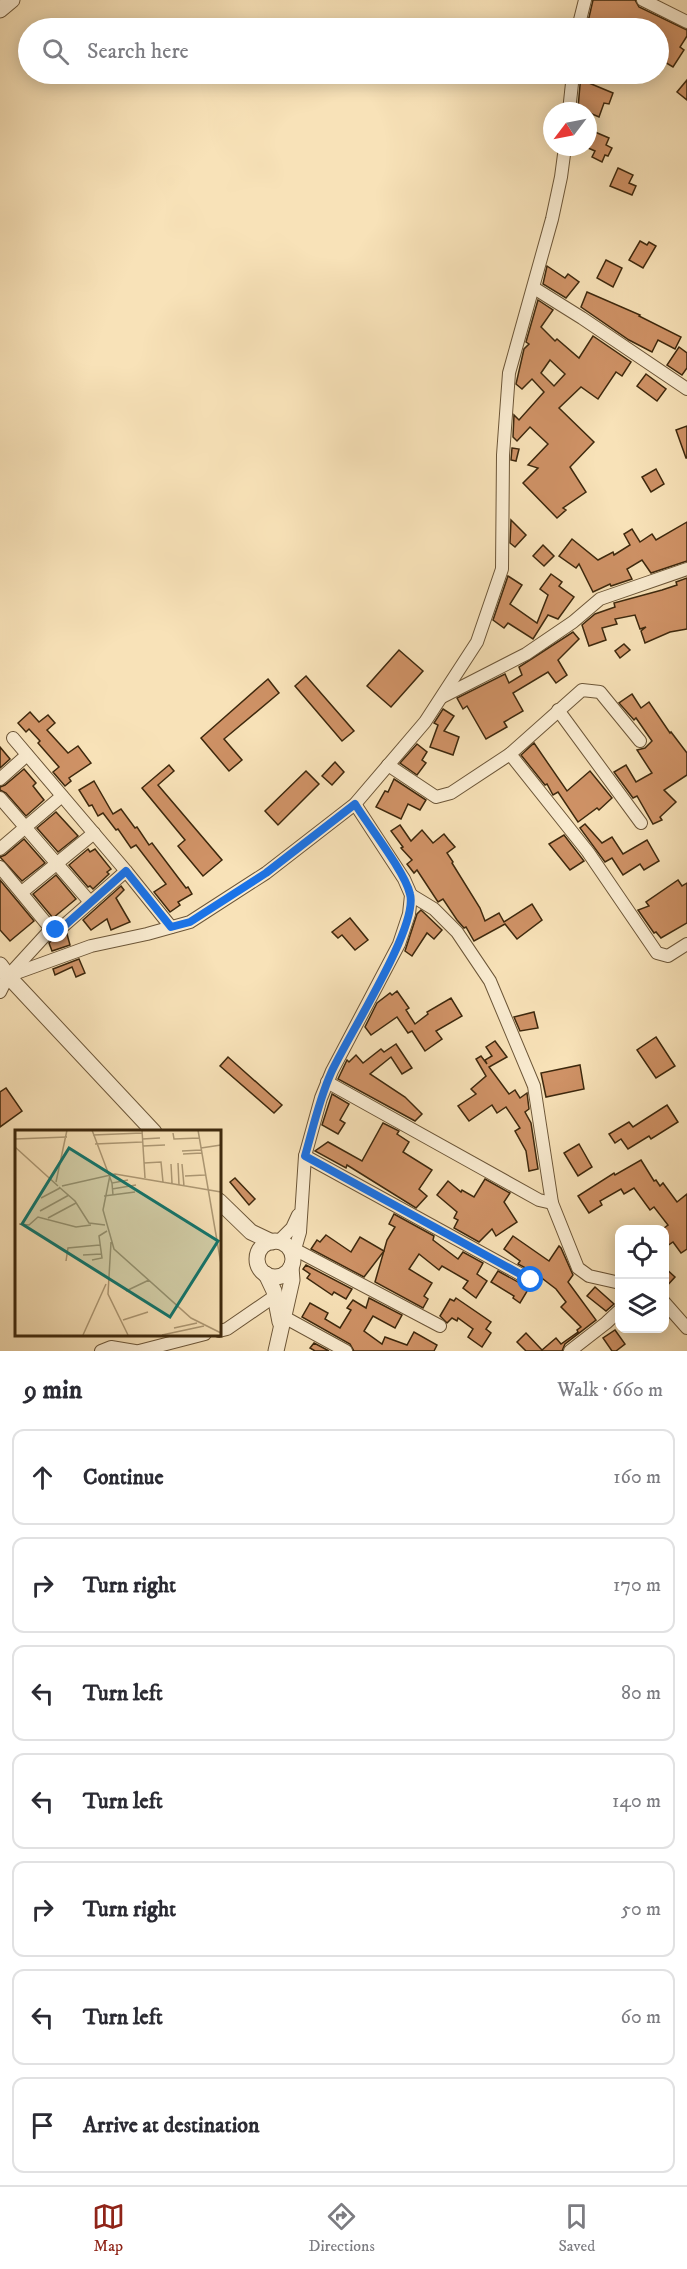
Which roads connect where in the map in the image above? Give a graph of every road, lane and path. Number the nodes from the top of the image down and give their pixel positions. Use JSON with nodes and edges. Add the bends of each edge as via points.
{"nodes":[{"id":1,"x":12,"y":0,"type":"edge"},
{"id":2,"x":585,"y":0,"type":"edge"},
{"id":3,"x":644,"y":0,"type":"edge"},
{"id":4,"x":0,"y":10,"type":"edge"},
{"id":5,"x":581,"y":18,"type":"edge"},
{"id":6,"x":687,"y":22,"type":"edge"},
{"id":7,"x":572,"y":84,"type":"edge"},
{"id":8,"x":570,"y":102,"type":"edge"},
{"id":9,"x":564,"y":156,"type":"edge"},
{"id":10,"x":534,"y":288,"type":"junction"},
{"id":11,"x":687,"y":389,"type":"edge"},
{"id":12,"x":687,"y":569,"type":"edge"},
{"id":13,"x":441,"y":697,"type":"junction"},
{"id":14,"x":558,"y":710,"type":"junction"},
{"id":15,"x":13,"y":738,"type":"dead end"},
{"id":16,"x":640,"y":741,"type":"dead end"},
{"id":17,"x":510,"y":754,"type":"junction"},
{"id":18,"x":27,"y":755,"type":"junction"},
{"id":19,"x":388,"y":765,"type":"junction"},
{"id":20,"x":0,"y":779,"type":"edge"},
{"id":21,"x":62,"y":796,"type":"junction"},
{"id":22,"x":0,"y":798,"type":"edge"},
{"id":23,"x":355,"y":804,"type":"junction"},
{"id":24,"x":641,"y":823,"type":"dead end"},
{"id":25,"x":26,"y":827,"type":"junction"},
{"id":26,"x":94,"y":833,"type":"junction"},
{"id":27,"x":0,"y":849,"type":"edge"},
{"id":28,"x":57,"y":863,"type":"junction"},
{"id":29,"x":0,"y":867,"type":"edge"},
{"id":30,"x":126,"y":871,"type":"junction"},
{"id":31,"x":22,"y":892,"type":"junction"},
{"id":32,"x":411,"y":895,"type":"junction"},
{"id":33,"x":90,"y":902,"type":"junction"},
{"id":34,"x":171,"y":927,"type":"junction"},
{"id":35,"x":51,"y":929,"type":"junction"},
{"id":36,"x":687,"y":944,"type":"edge"},
{"id":37,"x":4,"y":971,"type":"edge"},
{"id":38,"x":0,"y":992,"type":"edge"},
{"id":39,"x":327,"y":1082,"type":"junction"},
{"id":40,"x":152,"y":1130,"type":"edge"},
{"id":41,"x":305,"y":1156,"type":"junction"},
{"id":42,"x":220,"y":1202,"type":"edge"},
{"id":43,"x":552,"y":1203,"type":"junction"},
{"id":44,"x":300,"y":1208,"type":"junction"},
{"id":45,"x":242,"y":1225,"type":"junction"},
{"id":46,"x":275,"y":1242,"type":"junction"},
{"id":47,"x":258,"y":1258,"type":"junction"},
{"id":48,"x":294,"y":1258,"type":"junction"},
{"id":49,"x":266,"y":1274,"type":"junction"},
{"id":50,"x":531,"y":1280,"type":"dead end"},
{"id":51,"x":615,"y":1282,"type":"edge"},
{"id":52,"x":275,"y":1296,"type":"junction"},
{"id":53,"x":669,"y":1308,"type":"edge"},
{"id":54,"x":615,"y":1315,"type":"edge"},
{"id":55,"x":283,"y":1322,"type":"junction"},
{"id":56,"x":440,"y":1326,"type":"dead end"},
{"id":57,"x":687,"y":1328,"type":"edge"},
{"id":58,"x":220,"y":1331,"type":"edge"},
{"id":59,"x":201,"y":1336,"type":"edge"},
{"id":60,"x":101,"y":1351,"type":"edge"},
{"id":61,"x":137,"y":1351,"type":"edge"},
{"id":62,"x":276,"y":1351,"type":"edge"},
{"id":63,"x":346,"y":1351,"type":"edge"},
{"id":64,"x":570,"y":1351,"type":"edge"}],
"edges":[{"from":1,"to":4,"type":"street"},
{"from":2,"to":5,"type":"street"},
{"from":3,"to":6,"type":"street"},
{"from":7,"to":8,"type":"street"},
{"from":9,"to":10,"type":"street","via":[[555,208]]},
{"from":10,"to":11,"type":"street"},
{"from":10,"to":13,"type":"street","via":[[509,374],[503,455],[502,568],[477,642]]},
{"from":12,"to":13,"type":"street","via":[[600,599],[526,654]]},
{"from":13,"to":19,"type":"street"},
{"from":14,"to":16,"type":"street","via":[[582,690],[600,692]]},
{"from":14,"to":17,"type":"street"},
{"from":14,"to":24,"type":"street"},
{"from":15,"to":18,"type":"street"},
{"from":17,"to":19,"type":"street","via":[[451,793],[436,797]]},
{"from":17,"to":36,"type":"street","via":[[588,852],[657,953],[668,956]]},
{"from":18,"to":20,"type":"street"},
{"from":18,"to":21,"type":"street"},
{"from":19,"to":23,"type":"street"},
{"from":21,"to":25,"type":"street"},
{"from":21,"to":26,"type":"street"},
{"from":22,"to":25,"type":"street"},
{"from":23,"to":32,"type":"street"},
{"from":23,"to":34,"type":"street","via":[[266,873],[190,922]]},
{"from":25,"to":27,"type":"street"},
{"from":25,"to":28,"type":"street"},
{"from":26,"to":28,"type":"street"},
{"from":26,"to":30,"type":"street"},
{"from":28,"to":31,"type":"street"},
{"from":28,"to":33,"type":"street"},
{"from":29,"to":31,"type":"street"},
{"from":30,"to":33,"type":"street"},
{"from":30,"to":34,"type":"street"},
{"from":31,"to":35,"type":"street"},
{"from":32,"to":39,"type":"street","via":[[399,944]]},
{"from":32,"to":43,"type":"street","via":[[434,909],[457,932],[490,981],[534,1086]]},
{"from":33,"to":35,"type":"street","via":[[62,928]]},
{"from":34,"to":37,"type":"street"},
{"from":35,"to":37,"type":"street"},
{"from":37,"to":38,"type":"street"},
{"from":37,"to":40,"type":"street"},
{"from":39,"to":41,"type":"street"},
{"from":39,"to":43,"type":"street","via":[[539,1200]]},
{"from":41,"to":44,"type":"street"},
{"from":41,"to":50,"type":"street"},
{"from":42,"to":45,"type":"street"},
{"from":43,"to":51,"type":"street","via":[[578,1268],[588,1276]]},
{"from":44,"to":46,"type":"street","via":[[292,1228]]},
{"from":44,"to":48,"type":"street"},
{"from":45,"to":46,"type":"street"},
{"from":45,"to":47,"type":"street"},
{"from":46,"to":47,"type":"street","via":[[262,1247]]},
{"from":46,"to":48,"type":"street","via":[[288,1246]]},
{"from":47,"to":49,"type":"street"},
{"from":48,"to":49,"type":"street","via":[[283,1275]]},
{"from":48,"to":55,"type":"street"},
{"from":48,"to":56,"type":"street"},
{"from":49,"to":52,"type":"street"},
{"from":52,"to":55,"type":"street"},
{"from":52,"to":58,"type":"street"},
{"from":53,"to":57,"type":"street"},
{"from":54,"to":64,"type":"street"},
{"from":55,"to":62,"type":"street"},
{"from":55,"to":63,"type":"street"},
{"from":59,"to":61,"type":"street"},
{"from":60,"to":61,"type":"street","via":[[111,1347]]}]}
